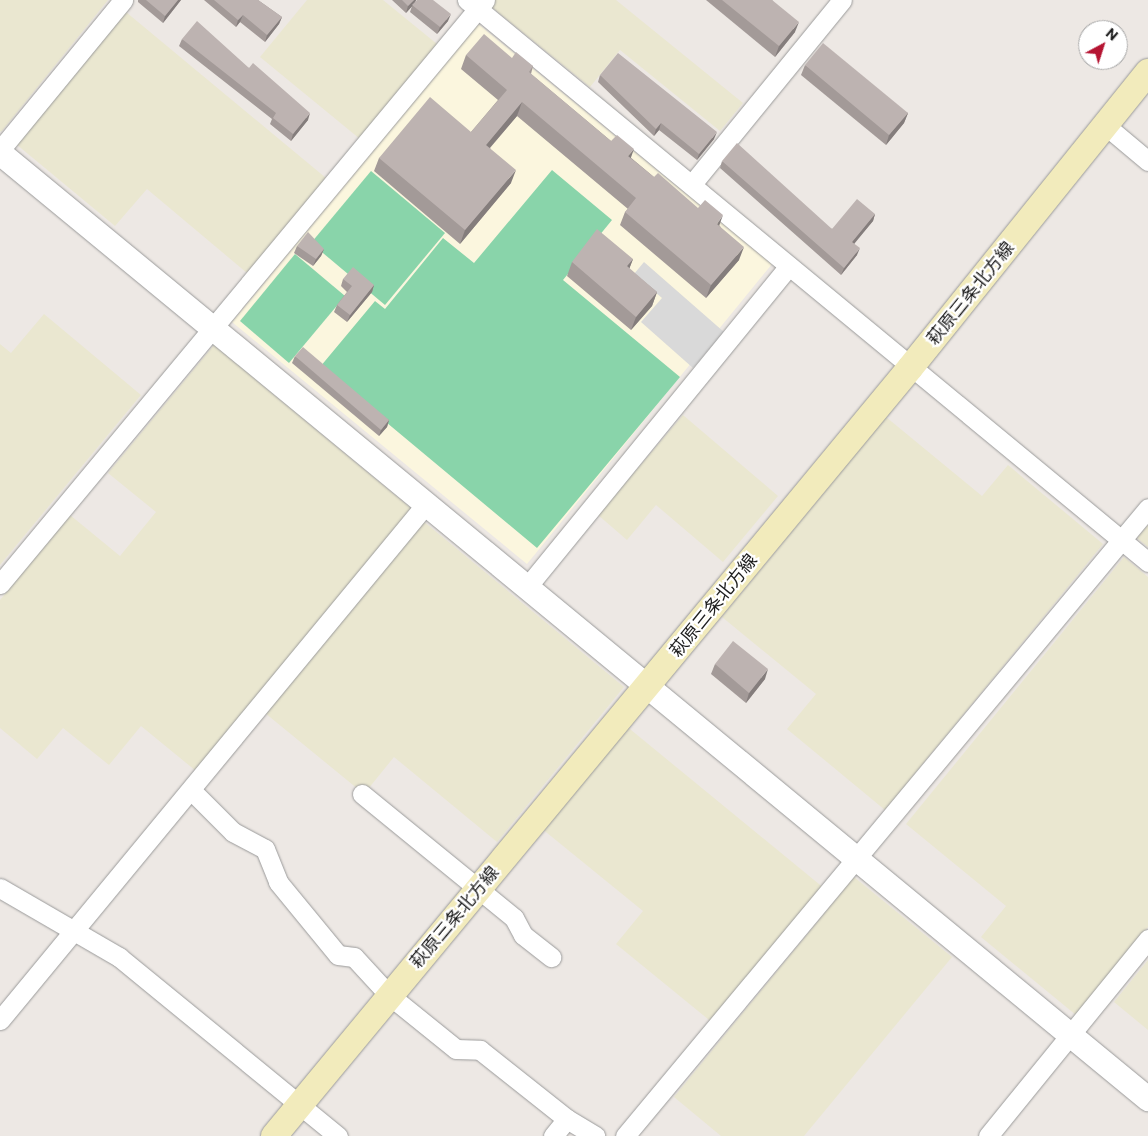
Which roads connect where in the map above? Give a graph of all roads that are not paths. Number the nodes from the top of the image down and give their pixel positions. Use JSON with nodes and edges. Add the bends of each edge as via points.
{"nodes":[{"id":1,"x":123,"y":0,"type":"edge"},
{"id":2,"x":842,"y":0,"type":"edge"},
{"id":3,"x":477,"y":3,"type":"edge"},
{"id":4,"x":1148,"y":72,"type":"edge"},
{"id":5,"x":1105,"y":125,"type":"junction"},
{"id":6,"x":0,"y":151,"type":"edge"},
{"id":7,"x":1148,"y":160,"type":"edge"},
{"id":8,"x":692,"y":184,"type":"junction"},
{"id":9,"x":789,"y":266,"type":"junction"},
{"id":10,"x":214,"y":330,"type":"junction"},
{"id":11,"x":910,"y":368,"type":"junction"},
{"id":12,"x":426,"y":504,"type":"junction"},
{"id":13,"x":1148,"y":508,"type":"edge"},
{"id":14,"x":1121,"y":541,"type":"junction"},
{"id":15,"x":1148,"y":562,"type":"edge"},
{"id":16,"x":0,"y":584,"type":"edge"},
{"id":17,"x":527,"y":587,"type":"junction"},
{"id":18,"x":646,"y":686,"type":"junction"},
{"id":19,"x":191,"y":790,"type":"junction"},
{"id":20,"x":362,"y":794,"type":"dead end"},
{"id":21,"x":858,"y":860,"type":"junction"},
{"id":22,"x":0,"y":888,"type":"edge"},
{"id":23,"x":479,"y":888,"type":"junction"},
{"id":24,"x":73,"y":929,"type":"junction"},
{"id":25,"x":1148,"y":939,"type":"edge"},
{"id":26,"x":550,"y":957,"type":"dead end"},
{"id":27,"x":389,"y":995,"type":"junction"},
{"id":28,"x":0,"y":1020,"type":"edge"},
{"id":29,"x":1072,"y":1037,"type":"junction"},
{"id":30,"x":1148,"y":1099,"type":"edge"},
{"id":31,"x":300,"y":1105,"type":"junction"},
{"id":32,"x":566,"y":1119,"type":"junction"},
{"id":33,"x":274,"y":1136,"type":"edge"},
{"id":34,"x":338,"y":1136,"type":"edge"},
{"id":35,"x":554,"y":1136,"type":"edge"},
{"id":36,"x":595,"y":1136,"type":"edge"},
{"id":37,"x":625,"y":1136,"type":"edge"},
{"id":38,"x":988,"y":1136,"type":"edge"}],
"edges":[{"from":1,"to":6,"type":"street"},
{"from":2,"to":8,"type":"street"},
{"from":3,"to":8,"type":"street"},
{"from":3,"to":10,"type":"street"},
{"from":4,"to":5,"type":"main road","name":"萩原三条北方線"},
{"from":5,"to":7,"type":"street"},
{"from":5,"to":11,"type":"main road","name":"萩原三条北方線"},
{"from":6,"to":10,"type":"street"},
{"from":8,"to":9,"type":"street"},
{"from":9,"to":11,"type":"street"},
{"from":9,"to":17,"type":"street"},
{"from":10,"to":12,"type":"street"},
{"from":10,"to":16,"type":"street"},
{"from":11,"to":14,"type":"street"},
{"from":11,"to":18,"type":"main road","name":"萩原三条北方線"},
{"from":12,"to":17,"type":"street"},
{"from":12,"to":19,"type":"street"},
{"from":13,"to":14,"type":"street"},
{"from":14,"to":15,"type":"street"},
{"from":14,"to":21,"type":"street"},
{"from":17,"to":18,"type":"street"},
{"from":18,"to":21,"type":"street"},
{"from":18,"to":23,"type":"main road","name":"萩原三条北方線"},
{"from":19,"to":24,"type":"street"},
{"from":19,"to":27,"type":"street","via":[[233,832],[266,849],[278,882],[314,928],[338,955],[354,957]]},
{"from":20,"to":23,"type":"street"},
{"from":21,"to":29,"type":"street"},
{"from":21,"to":37,"type":"street"},
{"from":22,"to":24,"type":"street"},
{"from":23,"to":26,"type":"street"},
{"from":23,"to":27,"type":"main road","name":"萩原三条北方線"},
{"from":24,"to":28,"type":"street"},
{"from":24,"to":31,"type":"street","via":[[119,957]]},
{"from":25,"to":29,"type":"street"},
{"from":27,"to":31,"type":"main road","name":"萩原三条北方線"},
{"from":27,"to":32,"type":"street","via":[[456,1049],[480,1050]]},
{"from":29,"to":30,"type":"street"},
{"from":29,"to":38,"type":"street"},
{"from":31,"to":33,"type":"main road","name":"萩原三条北方線"},
{"from":31,"to":34,"type":"street"},
{"from":32,"to":35,"type":"street"},
{"from":32,"to":36,"type":"street"}]}
